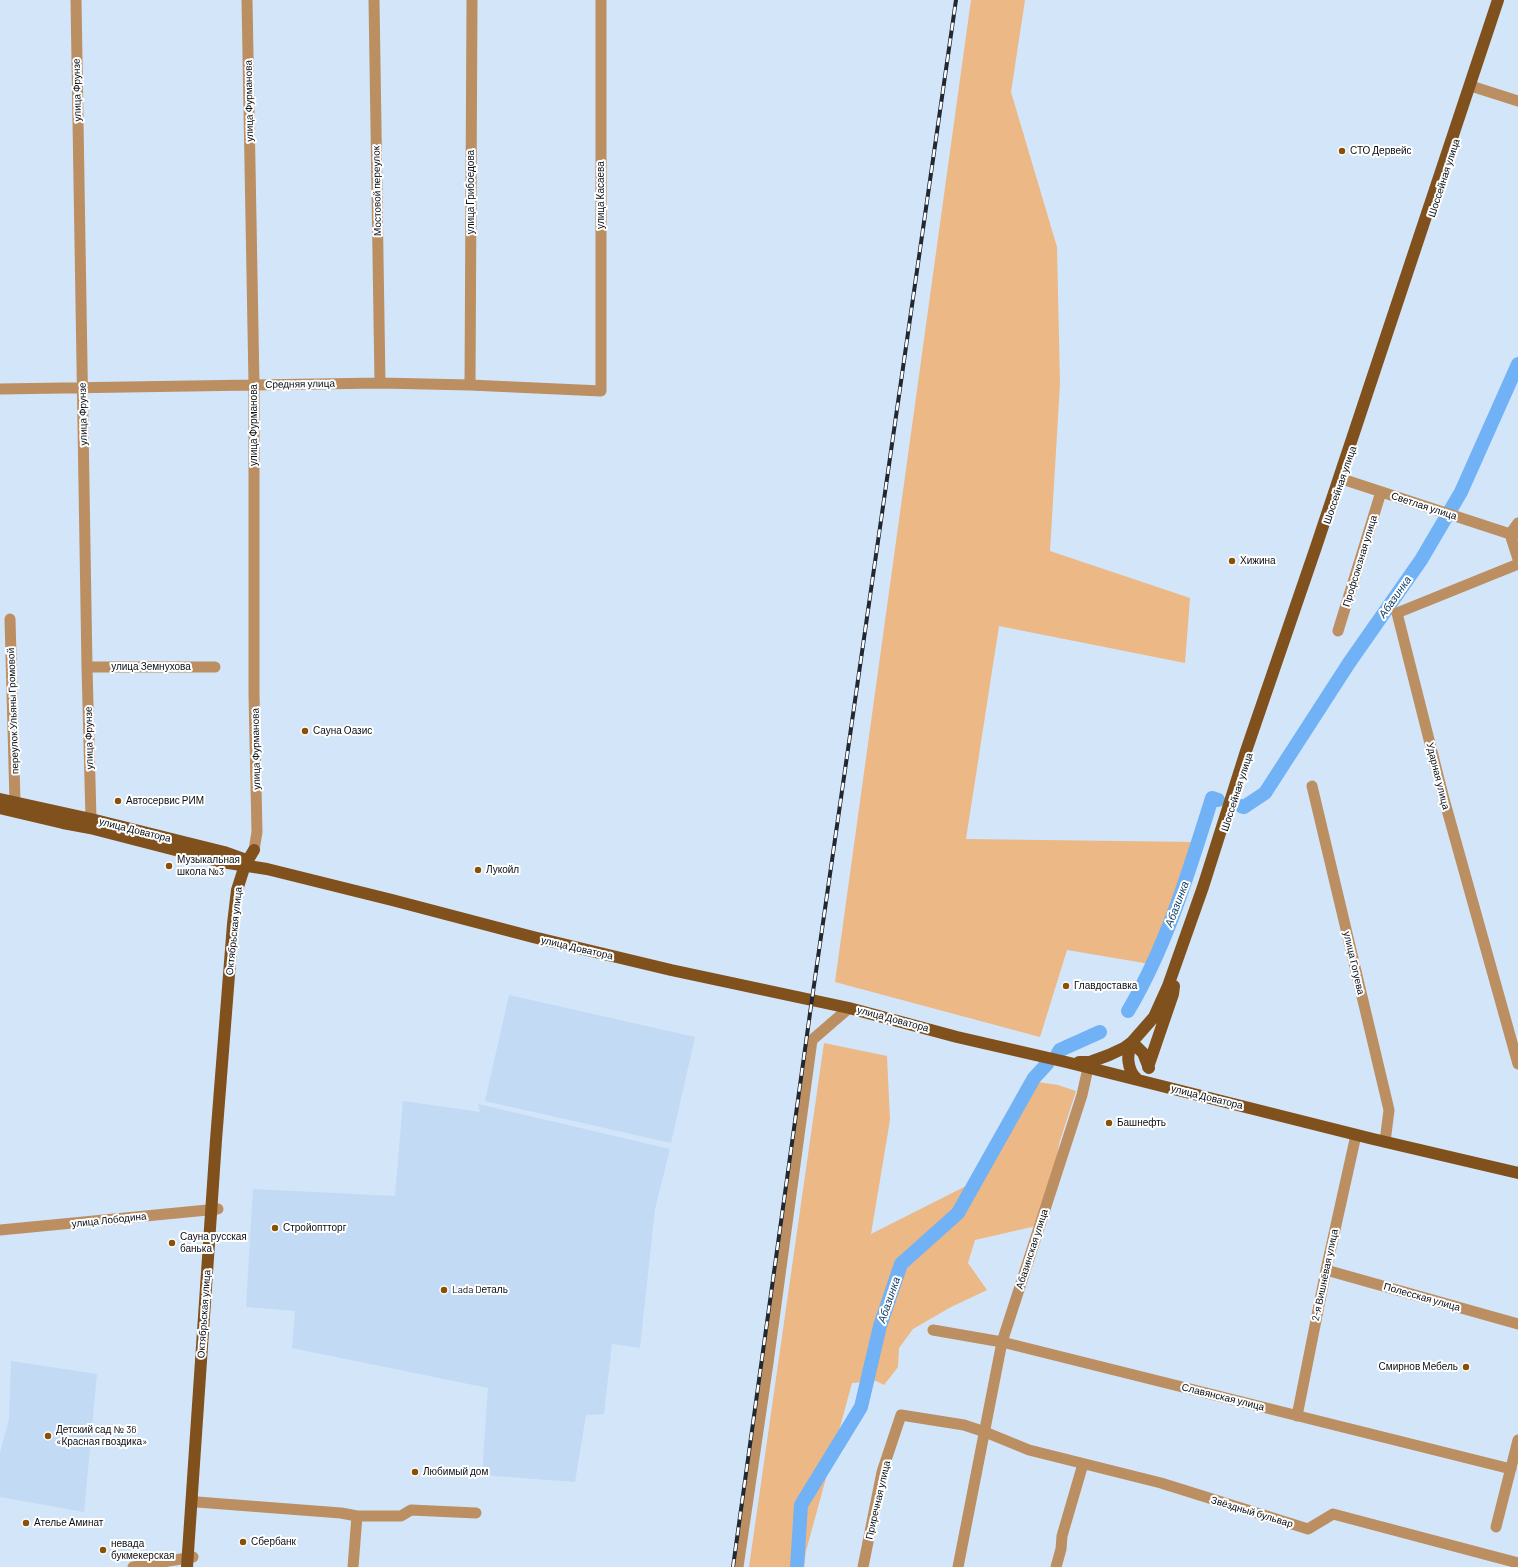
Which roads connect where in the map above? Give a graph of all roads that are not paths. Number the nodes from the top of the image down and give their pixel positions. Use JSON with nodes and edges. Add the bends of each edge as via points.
{"nodes":[{"id":1,"x":76,"y":0,"type":"edge"},
{"id":2,"x":247,"y":0,"type":"edge"},
{"id":3,"x":374,"y":0,"type":"edge"},
{"id":4,"x":472,"y":0,"type":"edge"},
{"id":5,"x":601,"y":0,"type":"edge"},
{"id":6,"x":1498,"y":0,"type":"edge"},
{"id":7,"x":1502,"y":0,"type":"edge"},
{"id":8,"x":1474,"y":87,"type":"junction"},
{"id":9,"x":1518,"y":101,"type":"edge"},
{"id":10,"x":380,"y":383,"type":"junction"},
{"id":11,"x":254,"y":384,"type":"junction"},
{"id":12,"x":470,"y":385,"type":"junction"},
{"id":13,"x":0,"y":389,"type":"edge"},
{"id":14,"x":83,"y":389,"type":"junction"},
{"id":15,"x":600,"y":390,"type":"joint"},
{"id":16,"x":1340,"y":479,"type":"junction"},
{"id":17,"x":1382,"y":492,"type":"junction"},
{"id":18,"x":1518,"y":523,"type":"edge"},
{"id":19,"x":1514,"y":534,"type":"edge"},
{"id":20,"x":1518,"y":559,"type":"edge"},
{"id":21,"x":1518,"y":564,"type":"edge"},
{"id":22,"x":10,"y":619,"type":"dead end"},
{"id":23,"x":1338,"y":631,"type":"dead end"},
{"id":24,"x":87,"y":667,"type":"junction"},
{"id":25,"x":215,"y":667,"type":"dead end"},
{"id":26,"x":1312,"y":786,"type":"dead end"},
{"id":27,"x":0,"y":799,"type":"edge"},
{"id":28,"x":15,"y":802,"type":"junction"},
{"id":29,"x":0,"y":808,"type":"edge"},
{"id":30,"x":91,"y":823,"type":"junction"},
{"id":31,"x":254,"y":850,"type":"joint"},
{"id":32,"x":248,"y":864,"type":"junction"},
{"id":33,"x":1175,"y":969,"type":"junction"},
{"id":34,"x":849,"y":1008,"type":"junction"},
{"id":35,"x":1132,"y":1042,"type":"junction"},
{"id":36,"x":1066,"y":1062,"type":"junction"},
{"id":37,"x":1518,"y":1064,"type":"edge"},
{"id":38,"x":1148,"y":1067,"type":"junction"},
{"id":39,"x":1088,"y":1068,"type":"junction"},
{"id":40,"x":1138,"y":1079,"type":"junction"},
{"id":41,"x":1164,"y":1087,"type":"junction"},
{"id":42,"x":1356,"y":1135,"type":"junction"},
{"id":43,"x":1385,"y":1142,"type":"junction"},
{"id":44,"x":1518,"y":1173,"type":"edge"},
{"id":45,"x":215,"y":1209,"type":"junction"},
{"id":46,"x":0,"y":1230,"type":"edge"},
{"id":47,"x":1326,"y":1270,"type":"junction"},
{"id":48,"x":1518,"y":1324,"type":"edge"},
{"id":49,"x":933,"y":1330,"type":"dead end"},
{"id":50,"x":1002,"y":1342,"type":"junction"},
{"id":51,"x":1297,"y":1416,"type":"junction"},
{"id":52,"x":985,"y":1432,"type":"junction"},
{"id":53,"x":1518,"y":1440,"type":"edge"},
{"id":54,"x":1083,"y":1464,"type":"junction"},
{"id":55,"x":1511,"y":1469,"type":"junction"},
{"id":56,"x":197,"y":1502,"type":"junction"},
{"id":57,"x":476,"y":1513,"type":"dead end"},
{"id":58,"x":356,"y":1516,"type":"junction"},
{"id":59,"x":1496,"y":1527,"type":"dead end"},
{"id":60,"x":190,"y":1562,"type":"edge"},
{"id":61,"x":1518,"y":1564,"type":"edge"},
{"id":62,"x":133,"y":1567,"type":"edge"},
{"id":63,"x":353,"y":1567,"type":"edge"},
{"id":64,"x":738,"y":1567,"type":"edge"},
{"id":65,"x":863,"y":1567,"type":"edge"},
{"id":66,"x":958,"y":1567,"type":"edge"},
{"id":67,"x":1056,"y":1567,"type":"edge"}],
"edges":[{"from":1,"to":14,"type":"street","name":"улица Фрунзе"},
{"from":2,"to":11,"type":"street","name":"улица Фурманова"},
{"from":3,"to":10,"type":"street","name":"Мостовой переулок"},
{"from":4,"to":12,"type":"street","name":"улица Грибоедова"},
{"from":5,"to":15,"type":"street","name":"улица Касаева"},
{"from":6,"to":16,"type":"main road","name":"Шоссейная улица"},
{"from":7,"to":8,"type":"main road","name":"Шоссейная улица"},
{"from":8,"to":9,"type":"street"},
{"from":8,"to":16,"type":"main road","name":"Шоссейная улица","via":[[1381,368]]},
{"from":10,"to":11,"type":"street","name":"Средняя улица"},
{"from":10,"to":12,"type":"street","name":"Средняя улица"},
{"from":11,"to":14,"type":"street","name":"Средняя улица"},
{"from":11,"to":31,"type":"street","name":"улица Фурманова","via":[[257,832]]},
{"from":12,"to":15,"type":"street","name":"Средняя улица"},
{"from":13,"to":14,"type":"street","name":"Средняя улица"},
{"from":14,"to":24,"type":"street","name":"улица Фрунзе"},
{"from":16,"to":17,"type":"street","name":"Светлая улица"},
{"from":16,"to":33,"type":"main road","name":"Шоссейная улица","via":[[1246,751]]},
{"from":17,"to":19,"type":"street","name":"Светлая улица"},
{"from":17,"to":23,"type":"street","name":"Профсоюзная улица"},
{"from":18,"to":19,"type":"street"},
{"from":19,"to":20,"type":"street"},
{"from":21,"to":37,"type":"street","name":"Ударная улица","via":[[1397,614],[1444,799]]},
{"from":22,"to":28,"type":"street","name":"переулок Ульяны Громовой"},
{"from":24,"to":25,"type":"street","name":"улица Земнухова"},
{"from":24,"to":30,"type":"street","name":"улица Фрунзе"},
{"from":26,"to":43,"type":"street","name":"улица Гогуева","via":[[1388,1110]]},
{"from":27,"to":28,"type":"main road","name":"улица Доватора"},
{"from":28,"to":30,"type":"main road","name":"улица Доватора"},
{"from":29,"to":30,"type":"main road","name":"улица Доватора","via":[[63,823]]},
{"from":30,"to":32,"type":"main road","name":"улица Доватора","via":[[224,852]]},
{"from":31,"to":32,"type":"main road","name":"Октябрьская улица"},
{"from":32,"to":34,"type":"main road","name":"улица Доватора","via":[[671,970]]},
{"from":32,"to":45,"type":"main road","name":"Октябрьская улица","via":[[241,908]]},
{"from":33,"to":35,"type":"main road","name":"Шоссейная улица","via":[[1154,1016]]},
{"from":33,"to":38,"type":"main road","name":"Шоссейная улица","via":[[1173,994]]},
{"from":34,"to":36,"type":"main road","name":"улица Доватора","via":[[957,1037]]},
{"from":34,"to":64,"type":"street","via":[[812,1040]]},
{"from":35,"to":36,"type":"main road","via":[[1096,1055]]},
{"from":35,"to":38,"type":"main road","via":[[1143,1053]]},
{"from":35,"to":40,"type":"main road","via":[[1129,1050],[1130,1070]]},
{"from":36,"to":39,"type":"main road","name":"улица Доватора"},
{"from":38,"to":41,"type":"main road","via":[[1152,1077]]},
{"from":39,"to":40,"type":"main road","name":"улица Доватора"},
{"from":39,"to":50,"type":"street","name":"Абазинская улица","via":[[1082,1095]]},
{"from":40,"to":41,"type":"main road","name":"улица Доватора"},
{"from":41,"to":42,"type":"main road","name":"улица Доватора"},
{"from":42,"to":43,"type":"main road","name":"улица Доватора"},
{"from":42,"to":47,"type":"street","name":"2-я Вишнёвая улица"},
{"from":43,"to":44,"type":"main road","name":"улица Доватора"},
{"from":45,"to":46,"type":"street","name":"улица Лободина"},
{"from":45,"to":56,"type":"main road","name":"Октябрьская улица"},
{"from":45,"to":60,"type":"main road","name":"Октябрьская улица"},
{"from":47,"to":48,"type":"street","name":"Полесская улица"},
{"from":47,"to":51,"type":"street","name":"2-я Вишнёвая улица"},
{"from":49,"to":50,"type":"street","name":"Славянская улица"},
{"from":50,"to":51,"type":"street","name":"Славянская улица"},
{"from":50,"to":52,"type":"street","name":"Абазинская улица"},
{"from":51,"to":55,"type":"street","name":"Славянская улица"},
{"from":52,"to":54,"type":"street","name":"Звёздный бульвар","via":[[1029,1450]]},
{"from":52,"to":65,"type":"street","name":"Приречная улица","via":[[952,1423],[901,1415],[882,1472]]},
{"from":52,"to":66,"type":"street","name":"Абазинская улица"},
{"from":53,"to":55,"type":"street"},
{"from":54,"to":61,"type":"street","name":"Звёздный бульвар","via":[[1161,1483],[1308,1529],[1333,1514]]},
{"from":54,"to":67,"type":"street","via":[[1062,1536]]},
{"from":55,"to":59,"type":"street"},
{"from":56,"to":58,"type":"street"},
{"from":56,"to":60,"type":"main road","name":"Октябрьская улица"},
{"from":57,"to":58,"type":"street","via":[[412,1510],[401,1516]]},
{"from":58,"to":63,"type":"street"},
{"from":60,"to":62,"type":"street"}]}
